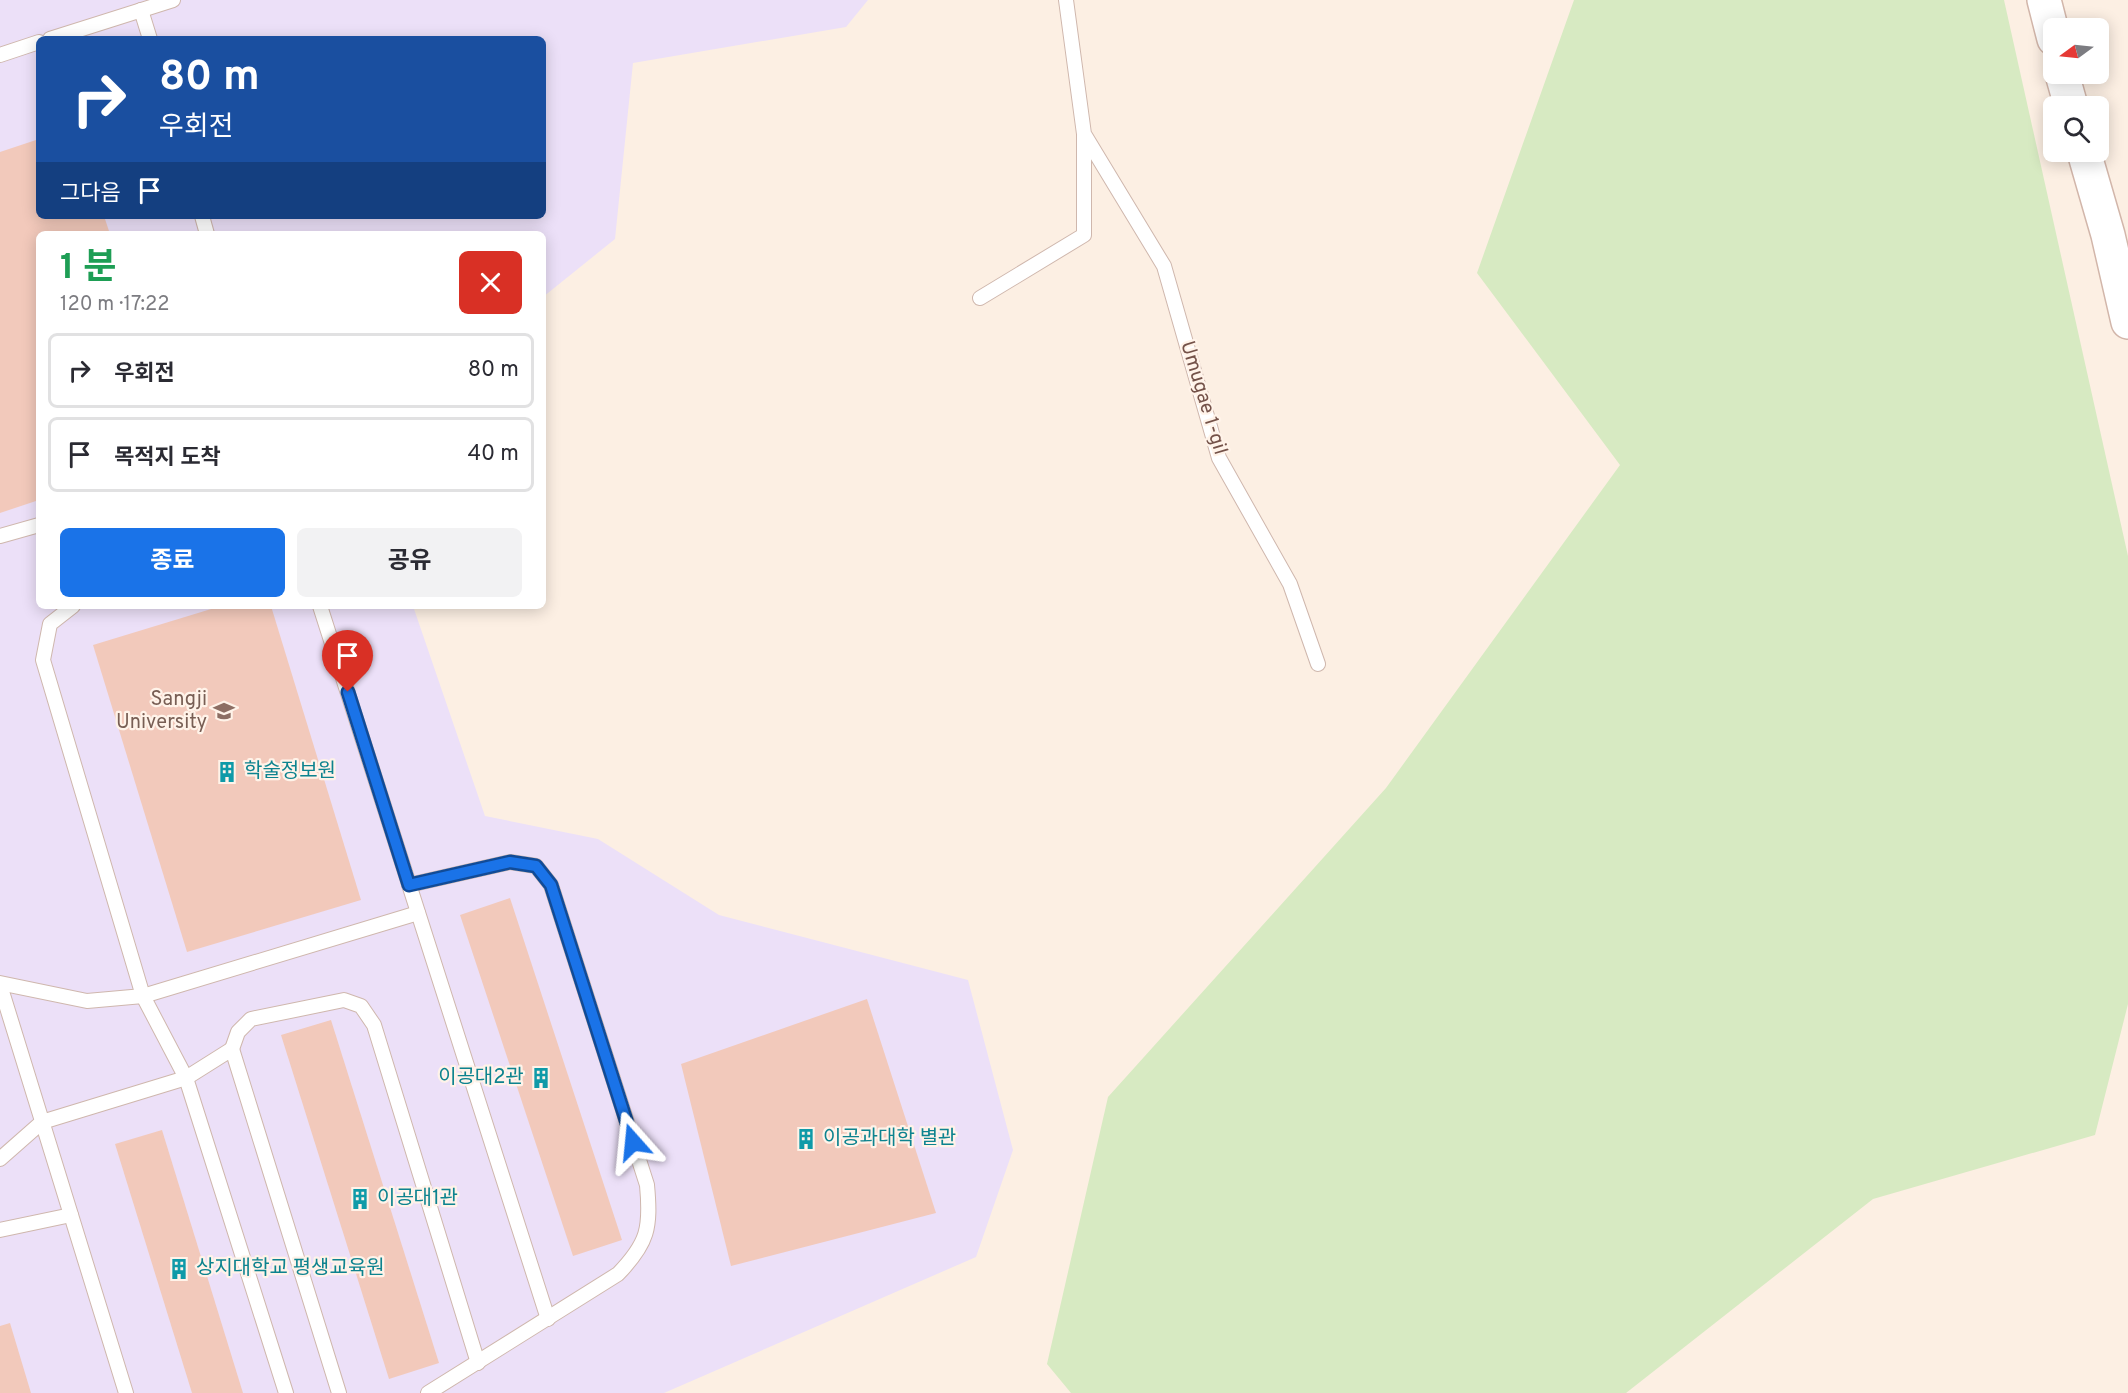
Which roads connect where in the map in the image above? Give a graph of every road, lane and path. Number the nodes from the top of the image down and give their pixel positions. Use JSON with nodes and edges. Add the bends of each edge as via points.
{"nodes":[{"id":1,"x":173,"y":0,"type":"edge"},
{"id":2,"x":1066,"y":0,"type":"edge"},
{"id":3,"x":2044,"y":0,"type":"edge"},
{"id":4,"x":141,"y":10,"type":"junction"},
{"id":5,"x":2049,"y":18,"type":"edge"},
{"id":6,"x":59,"y":36,"type":"edge"},
{"id":7,"x":149,"y":36,"type":"edge"},
{"id":8,"x":36,"y":43,"type":"edge"},
{"id":9,"x":0,"y":55,"type":"edge"},
{"id":10,"x":1084,"y":134,"type":"junction"},
{"id":11,"x":2087,"y":162,"type":"edge"},
{"id":12,"x":980,"y":298,"type":"dead end"},
{"id":13,"x":2128,"y":322,"type":"edge"},
{"id":14,"x":36,"y":526,"type":"edge"},
{"id":15,"x":0,"y":536,"type":"edge"},
{"id":16,"x":69,"y":609,"type":"edge"},
{"id":17,"x":321,"y":609,"type":"edge"},
{"id":18,"x":1318,"y":664,"type":"dead end"},
{"id":19,"x":409,"y":885,"type":"junction"},
{"id":20,"x":418,"y":913,"type":"junction"},
{"id":21,"x":0,"y":984,"type":"edge"},
{"id":22,"x":143,"y":996,"type":"junction"},
{"id":23,"x":232,"y":1049,"type":"junction"},
{"id":24,"x":186,"y":1078,"type":"junction"},
{"id":25,"x":42,"y":1122,"type":"junction"},
{"id":26,"x":0,"y":1158,"type":"edge"},
{"id":27,"x":70,"y":1215,"type":"junction"},
{"id":28,"x":0,"y":1230,"type":"edge"},
{"id":29,"x":548,"y":1319,"type":"junction"},
{"id":30,"x":478,"y":1364,"type":"junction"},
{"id":31,"x":126,"y":1393,"type":"edge"},
{"id":32,"x":286,"y":1393,"type":"edge"},
{"id":33,"x":339,"y":1393,"type":"edge"},
{"id":34,"x":428,"y":1393,"type":"edge"}],
"edges":[{"from":1,"to":4,"type":"lane"},
{"from":2,"to":10,"type":"lane","name":"Umugae 1-gil"},
{"from":3,"to":5,"type":"street"},
{"from":4,"to":6,"type":"lane"},
{"from":4,"to":7,"type":"lane"},
{"from":8,"to":9,"type":"lane"},
{"from":10,"to":12,"type":"lane","name":"Umugae 1-gil","via":[[1084,235]]},
{"from":10,"to":18,"type":"lane","name":"Umugae 1-gil","via":[[1164,266],[1219,458],[1290,584]]},
{"from":11,"to":13,"type":"street"},
{"from":14,"to":15,"type":"lane"},
{"from":16,"to":22,"type":"lane","via":[[50,624],[43,660]]},
{"from":17,"to":19,"type":"lane"},
{"from":19,"to":20,"type":"lane"},
{"from":19,"to":29,"type":"lane","via":[[510,862],[536,866],[555,896],[647,1185],[650,1220],[638,1254],[618,1274]]},
{"from":20,"to":22,"type":"lane"},
{"from":20,"to":29,"type":"lane"},
{"from":21,"to":22,"type":"lane","via":[[87,1001]]},
{"from":21,"to":25,"type":"lane"},
{"from":22,"to":24,"type":"lane"},
{"from":23,"to":24,"type":"lane"},
{"from":23,"to":30,"type":"lane","via":[[238,1032],[250,1019],[344,1000],[361,1006],[374,1025]]},
{"from":23,"to":33,"type":"lane"},
{"from":24,"to":25,"type":"lane"},
{"from":24,"to":32,"type":"lane"},
{"from":25,"to":26,"type":"lane"},
{"from":25,"to":27,"type":"lane"},
{"from":27,"to":28,"type":"lane"},
{"from":27,"to":31,"type":"lane"},
{"from":29,"to":30,"type":"lane"},
{"from":30,"to":34,"type":"lane"}]}
